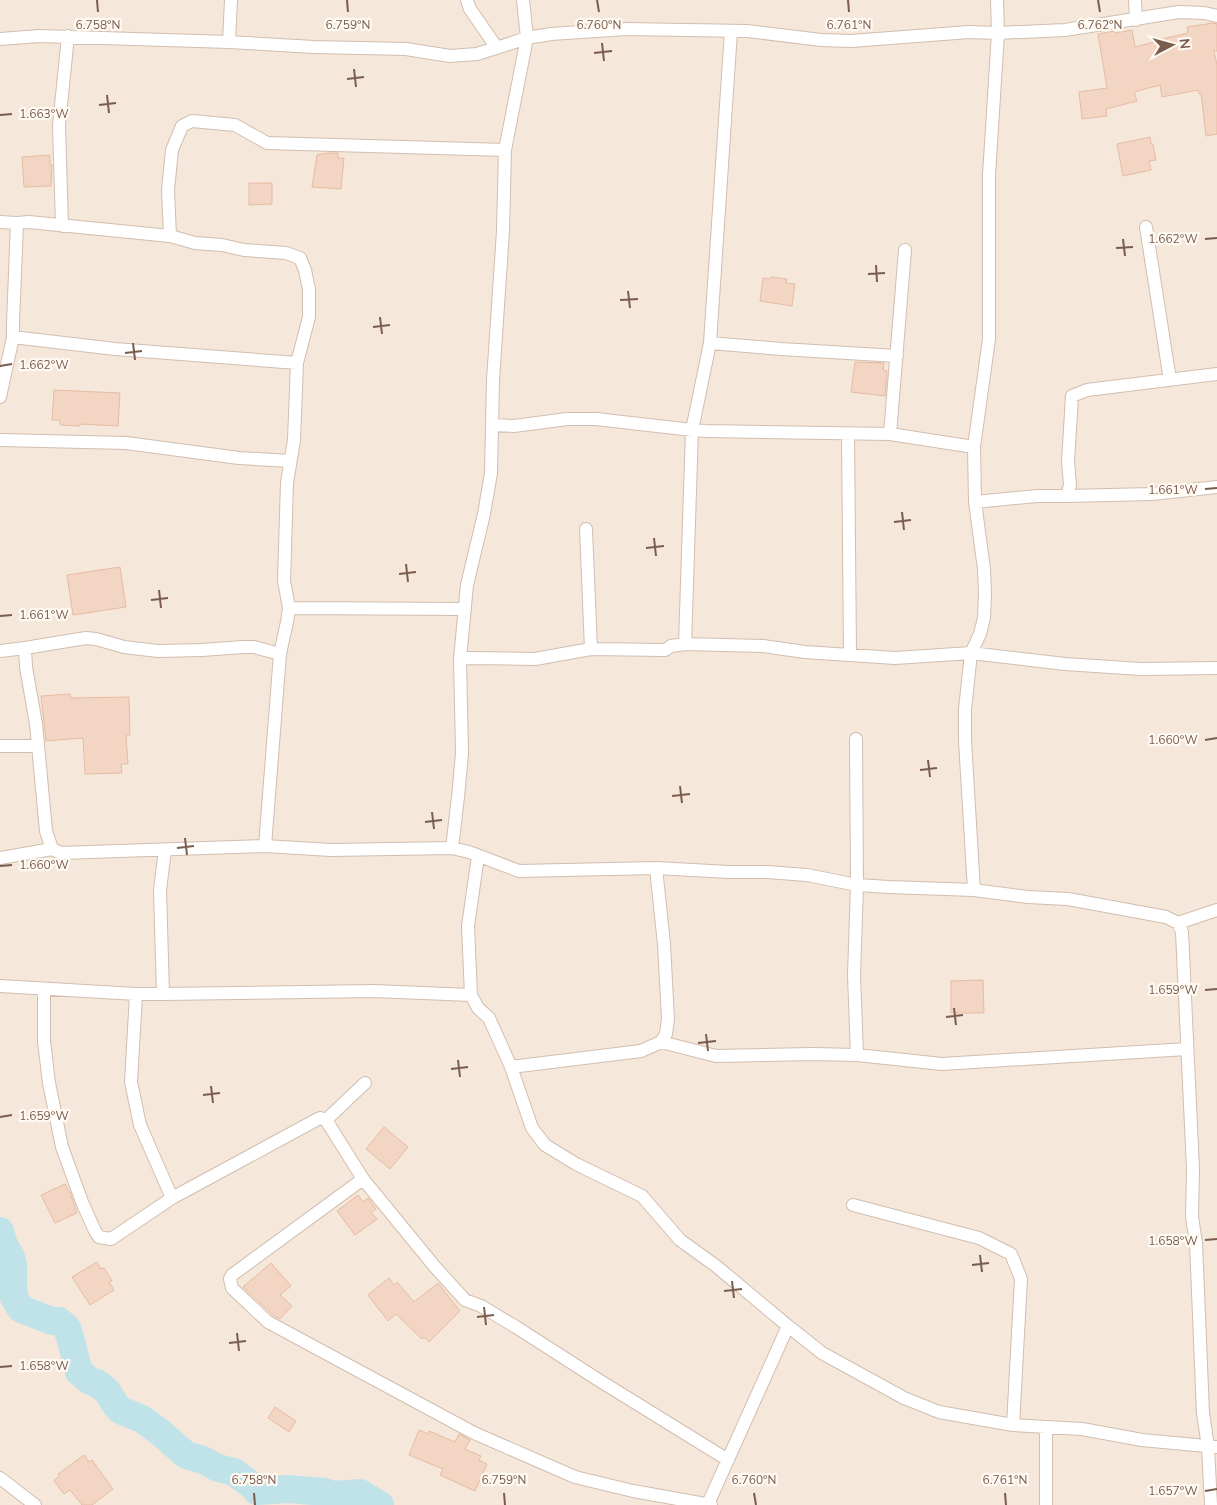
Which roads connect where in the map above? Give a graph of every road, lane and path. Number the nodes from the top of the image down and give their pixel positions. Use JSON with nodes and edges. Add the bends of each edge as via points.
{"nodes":[{"id":1,"x":231,"y":0,"type":"edge"},
{"id":2,"x":468,"y":0,"type":"edge"},
{"id":3,"x":523,"y":0,"type":"edge"},
{"id":4,"x":997,"y":0,"type":"edge"},
{"id":5,"x":1135,"y":0,"type":"edge"},
{"id":6,"x":1217,"y":16,"type":"edge"},
{"id":7,"x":1136,"y":20,"type":"junction"},
{"id":8,"x":731,"y":31,"type":"junction"},
{"id":9,"x":998,"y":33,"type":"junction"},
{"id":10,"x":68,"y":36,"type":"junction"},
{"id":11,"x":527,"y":38,"type":"junction"},
{"id":12,"x":0,"y":39,"type":"edge"},
{"id":13,"x":229,"y":42,"type":"junction"},
{"id":14,"x":497,"y":48,"type":"junction"},
{"id":15,"x":505,"y":150,"type":"junction"},
{"id":16,"x":0,"y":222,"type":"edge"},
{"id":17,"x":17,"y":224,"type":"junction"},
{"id":18,"x":62,"y":226,"type":"junction"},
{"id":19,"x":1146,"y":227,"type":"dead end"},
{"id":20,"x":170,"y":236,"type":"junction"},
{"id":21,"x":905,"y":250,"type":"dead end"},
{"id":22,"x":14,"y":337,"type":"junction"},
{"id":23,"x":710,"y":343,"type":"junction"},
{"id":24,"x":4,"y":356,"type":"edge"},
{"id":25,"x":897,"y":356,"type":"junction"},
{"id":26,"x":297,"y":363,"type":"junction"},
{"id":27,"x":1217,"y":374,"type":"edge"},
{"id":28,"x":1170,"y":380,"type":"junction"},
{"id":29,"x":0,"y":397,"type":"edge"},
{"id":30,"x":493,"y":425,"type":"junction"},
{"id":31,"x":692,"y":430,"type":"junction"},
{"id":32,"x":848,"y":434,"type":"junction"},
{"id":33,"x":890,"y":434,"type":"junction"},
{"id":34,"x":0,"y":440,"type":"edge"},
{"id":35,"x":974,"y":447,"type":"junction"},
{"id":36,"x":290,"y":461,"type":"junction"},
{"id":37,"x":1217,"y":487,"type":"edge"},
{"id":38,"x":1067,"y":496,"type":"junction"},
{"id":39,"x":975,"y":502,"type":"junction"},
{"id":40,"x":586,"y":529,"type":"dead end"},
{"id":41,"x":289,"y":608,"type":"junction"},
{"id":42,"x":465,"y":609,"type":"junction"},
{"id":43,"x":685,"y":644,"type":"junction"},
{"id":44,"x":25,"y":648,"type":"junction"},
{"id":45,"x":591,"y":650,"type":"junction"},
{"id":46,"x":0,"y":651,"type":"edge"},
{"id":47,"x":972,"y":652,"type":"junction"},
{"id":48,"x":280,"y":654,"type":"junction"},
{"id":49,"x":850,"y":655,"type":"junction"},
{"id":50,"x":460,"y":659,"type":"junction"},
{"id":51,"x":1217,"y":668,"type":"edge"},
{"id":52,"x":856,"y":739,"type":"dead end"},
{"id":53,"x":0,"y":746,"type":"edge"},
{"id":54,"x":38,"y":746,"type":"junction"},
{"id":55,"x":265,"y":846,"type":"junction"},
{"id":56,"x":52,"y":848,"type":"junction"},
{"id":57,"x":452,"y":848,"type":"junction"},
{"id":58,"x":165,"y":850,"type":"junction"},
{"id":59,"x":478,"y":856,"type":"junction"},
{"id":60,"x":0,"y":858,"type":"edge"},
{"id":61,"x":656,"y":868,"type":"junction"},
{"id":62,"x":857,"y":885,"type":"junction"},
{"id":63,"x":974,"y":890,"type":"junction"},
{"id":64,"x":1217,"y":910,"type":"edge"},
{"id":65,"x":1178,"y":923,"type":"junction"},
{"id":66,"x":0,"y":986,"type":"edge"},
{"id":67,"x":44,"y":989,"type":"junction"},
{"id":68,"x":136,"y":994,"type":"junction"},
{"id":69,"x":163,"y":994,"type":"junction"},
{"id":70,"x":471,"y":995,"type":"junction"},
{"id":71,"x":661,"y":1042,"type":"junction"},
{"id":72,"x":1187,"y":1048,"type":"junction"},
{"id":73,"x":857,"y":1055,"type":"junction"},
{"id":74,"x":511,"y":1067,"type":"junction"},
{"id":75,"x":364,"y":1083,"type":"dead end"},
{"id":76,"x":326,"y":1120,"type":"junction"},
{"id":77,"x":363,"y":1179,"type":"junction"},
{"id":78,"x":172,"y":1198,"type":"junction"},
{"id":79,"x":853,"y":1205,"type":"dead end"},
{"id":80,"x":788,"y":1326,"type":"junction"},
{"id":81,"x":1013,"y":1426,"type":"junction"},
{"id":82,"x":1046,"y":1428,"type":"junction"},
{"id":83,"x":1212,"y":1447,"type":"edge"},
{"id":84,"x":728,"y":1460,"type":"junction"},
{"id":85,"x":0,"y":1478,"type":"edge"},
{"id":86,"x":710,"y":1504,"type":"edge"},
{"id":87,"x":34,"y":1505,"type":"edge"},
{"id":88,"x":1046,"y":1505,"type":"edge"},
{"id":89,"x":1211,"y":1505,"type":"edge"}],
"edges":[{"from":1,"to":13,"type":"street"},
{"from":2,"to":14,"type":"street","via":[[470,9]]},
{"from":3,"to":11,"type":"street"},
{"from":4,"to":9,"type":"street"},
{"from":5,"to":7,"type":"street"},
{"from":6,"to":7,"type":"street","via":[[1179,12]]},
{"from":7,"to":9,"type":"street","via":[[1065,30]]},
{"from":8,"to":9,"type":"street","via":[[851,41],[969,32]]},
{"from":8,"to":11,"type":"street","via":[[626,29]]},
{"from":8,"to":23,"type":"street"},
{"from":9,"to":35,"type":"street","via":[[989,175],[989,339]]},
{"from":10,"to":12,"type":"street"},
{"from":10,"to":13,"type":"street"},
{"from":10,"to":18,"type":"street","via":[[59,125]]},
{"from":11,"to":14,"type":"street"},
{"from":11,"to":15,"type":"street"},
{"from":13,"to":14,"type":"street","via":[[406,49],[450,56],[477,54]]},
{"from":15,"to":20,"type":"street","via":[[267,143],[235,125],[192,121],[182,126],[172,150],[168,190]]},
{"from":15,"to":30,"type":"street"},
{"from":16,"to":17,"type":"street"},
{"from":17,"to":18,"type":"street","via":[[29,222]]},
{"from":17,"to":22,"type":"street"},
{"from":18,"to":20,"type":"street"},
{"from":19,"to":28,"type":"street"},
{"from":20,"to":26,"type":"street","via":[[244,250],[286,252],[300,258],[309,289],[309,317]]},
{"from":21,"to":25,"type":"street"},
{"from":22,"to":24,"type":"street"},
{"from":22,"to":26,"type":"street","via":[[115,349]]},
{"from":23,"to":25,"type":"street"},
{"from":23,"to":31,"type":"street"},
{"from":24,"to":29,"type":"street"},
{"from":25,"to":33,"type":"street"},
{"from":26,"to":36,"type":"street"},
{"from":27,"to":28,"type":"street"},
{"from":28,"to":38,"type":"street","via":[[1087,390],[1072,396]]},
{"from":30,"to":31,"type":"street","via":[[596,419]]},
{"from":30,"to":42,"type":"street","via":[[491,473],[467,585]]},
{"from":31,"to":32,"type":"street"},
{"from":31,"to":43,"type":"street"},
{"from":32,"to":33,"type":"street"},
{"from":32,"to":49,"type":"street"},
{"from":33,"to":35,"type":"street"},
{"from":34,"to":36,"type":"street","via":[[126,443],[239,458]]},
{"from":35,"to":39,"type":"street"},
{"from":36,"to":41,"type":"street","via":[[284,581]]},
{"from":37,"to":38,"type":"street","via":[[1152,494]]},
{"from":38,"to":39,"type":"street"},
{"from":39,"to":47,"type":"street","via":[[985,594],[984,618]]},
{"from":40,"to":45,"type":"street"},
{"from":41,"to":42,"type":"street"},
{"from":41,"to":48,"type":"street"},
{"from":42,"to":50,"type":"street"},
{"from":43,"to":45,"type":"street","via":[[665,650]]},
{"from":43,"to":49,"type":"street","via":[[763,646]]},
{"from":44,"to":46,"type":"street"},
{"from":44,"to":48,"type":"street","via":[[86,638],[158,651],[248,647]]},
{"from":44,"to":54,"type":"street"},
{"from":45,"to":50,"type":"street","via":[[536,658]]},
{"from":47,"to":49,"type":"street","via":[[895,658]]},
{"from":47,"to":51,"type":"street","via":[[1065,664],[1141,669]]},
{"from":47,"to":63,"type":"street","via":[[964,741]]},
{"from":48,"to":55,"type":"street"},
{"from":50,"to":57,"type":"street","via":[[462,753]]},
{"from":52,"to":62,"type":"street"},
{"from":53,"to":54,"type":"street"},
{"from":54,"to":56,"type":"street","via":[[46,831]]},
{"from":55,"to":57,"type":"street","via":[[331,850]]},
{"from":55,"to":58,"type":"street"},
{"from":56,"to":58,"type":"street","via":[[62,853]]},
{"from":56,"to":60,"type":"street"},
{"from":57,"to":59,"type":"street"},
{"from":58,"to":69,"type":"street","via":[[160,890]]},
{"from":59,"to":61,"type":"street","via":[[519,871]]},
{"from":59,"to":70,"type":"street","via":[[468,926]]},
{"from":61,"to":62,"type":"street","via":[[807,874]]},
{"from":61,"to":71,"type":"street","via":[[668,1019]]},
{"from":62,"to":63,"type":"street"},
{"from":62,"to":73,"type":"street","via":[[854,976]]},
{"from":63,"to":65,"type":"street","via":[[1068,899],[1166,917]]},
{"from":64,"to":65,"type":"street"},
{"from":65,"to":72,"type":"street","via":[[1182,932]]},
{"from":66,"to":67,"type":"street"},
{"from":67,"to":68,"type":"street"},
{"from":67,"to":78,"type":"street","via":[[44,1041],[62,1147],[95,1231],[99,1237],[111,1239]]},
{"from":68,"to":69,"type":"street"},
{"from":68,"to":78,"type":"street","via":[[131,1082],[140,1125]]},
{"from":69,"to":70,"type":"street","via":[[374,991]]},
{"from":70,"to":74,"type":"street","via":[[489,1018]]},
{"from":71,"to":73,"type":"street","via":[[716,1056]]},
{"from":71,"to":74,"type":"street","via":[[641,1051]]},
{"from":72,"to":73,"type":"street","via":[[942,1064]]},
{"from":72,"to":83,"type":"street","via":[[1203,1413]]},
{"from":74,"to":80,"type":"street","via":[[532,1128],[545,1145],[642,1196],[680,1240]]},
{"from":75,"to":76,"type":"street"},
{"from":76,"to":77,"type":"street"},
{"from":76,"to":78,"type":"street","via":[[316,1120]]},
{"from":77,"to":84,"type":"street","via":[[465,1300],[516,1327]]},
{"from":77,"to":86,"type":"street","via":[[232,1275],[232,1288],[268,1322],[474,1433],[575,1477]]},
{"from":79,"to":81,"type":"street","via":[[979,1238],[1011,1254],[1021,1278]]},
{"from":80,"to":81,"type":"street","via":[[822,1352],[904,1398],[939,1412]]},
{"from":80,"to":84,"type":"street"},
{"from":81,"to":82,"type":"street"},
{"from":82,"to":83,"type":"street","via":[[1082,1429],[1142,1440]]},
{"from":82,"to":88,"type":"street"},
{"from":83,"to":89,"type":"street"},
{"from":84,"to":86,"type":"street"},
{"from":85,"to":87,"type":"street"}]}
